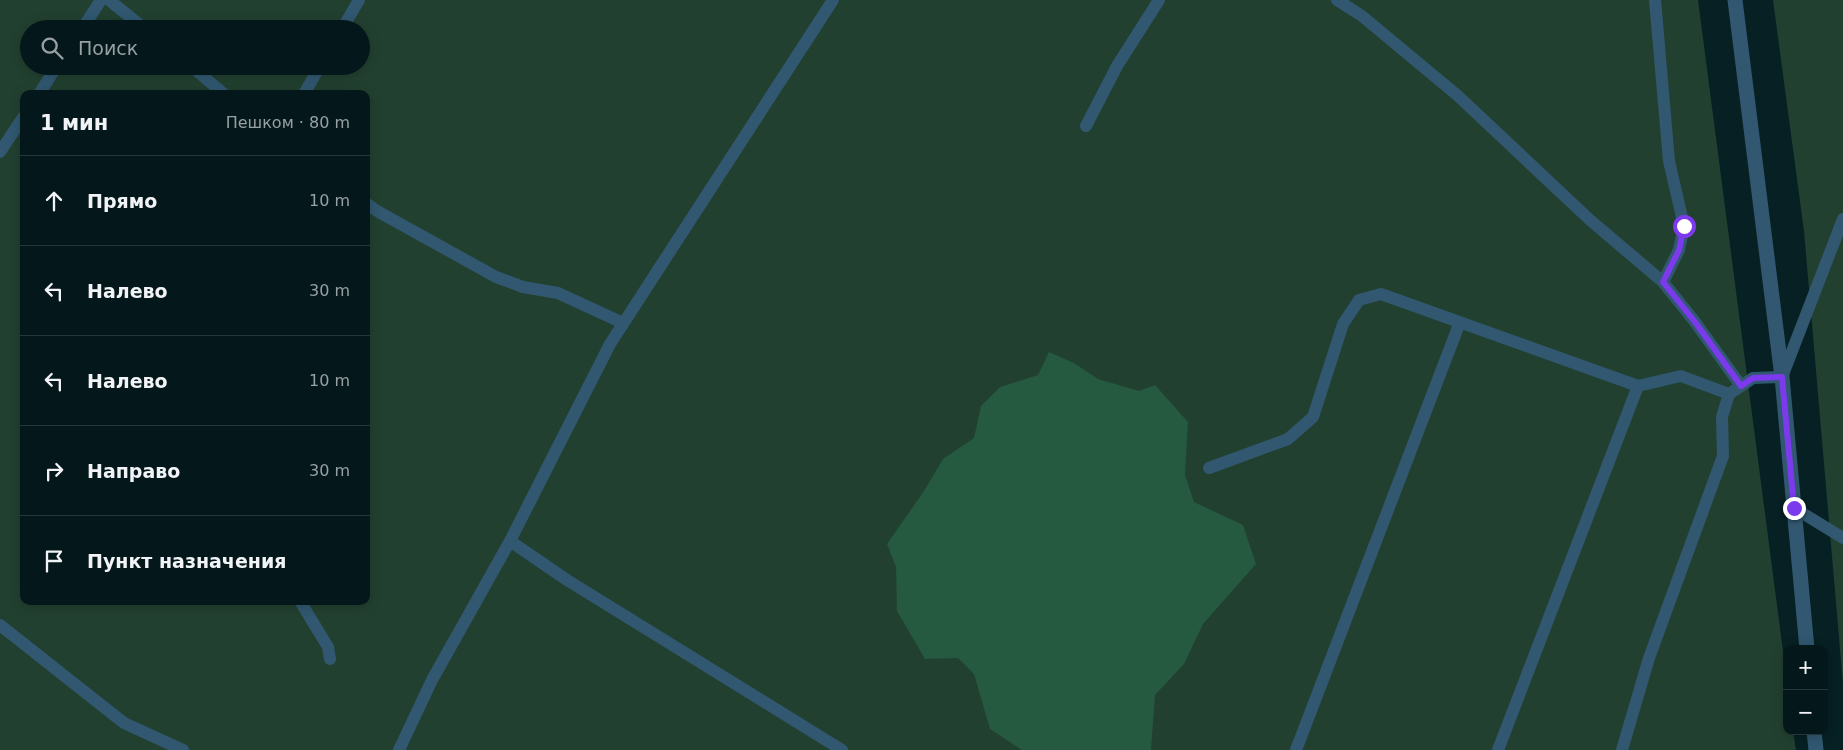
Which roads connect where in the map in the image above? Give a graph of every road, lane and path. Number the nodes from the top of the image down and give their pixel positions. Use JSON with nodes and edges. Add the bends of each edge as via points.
{"nodes":[{"id":1,"x":101,"y":0,"type":"edge"},
{"id":2,"x":109,"y":0,"type":"edge"},
{"id":3,"x":359,"y":0,"type":"edge"},
{"id":4,"x":833,"y":0,"type":"edge"},
{"id":5,"x":1159,"y":0,"type":"edge"},
{"id":6,"x":1337,"y":0,"type":"edge"},
{"id":7,"x":1655,"y":0,"type":"edge"},
{"id":8,"x":1735,"y":0,"type":"edge"},
{"id":9,"x":88,"y":20,"type":"edge"},
{"id":10,"x":133,"y":20,"type":"edge"},
{"id":11,"x":347,"y":20,"type":"edge"},
{"id":12,"x":51,"y":75,"type":"edge"},
{"id":13,"x":202,"y":75,"type":"edge"},
{"id":14,"x":315,"y":75,"type":"edge"},
{"id":15,"x":42,"y":90,"type":"edge"},
{"id":16,"x":219,"y":90,"type":"edge"},
{"id":17,"x":306,"y":90,"type":"edge"},
{"id":18,"x":20,"y":122,"type":"edge"},
{"id":19,"x":1086,"y":126,"type":"dead end"},
{"id":20,"x":0,"y":152,"type":"edge"},
{"id":21,"x":370,"y":206,"type":"edge"},
{"id":22,"x":1843,"y":219,"type":"edge"},
{"id":23,"x":1663,"y":282,"type":"junction"},
{"id":24,"x":1460,"y":322,"type":"junction"},
{"id":25,"x":623,"y":323,"type":"junction"},
{"id":26,"x":1782,"y":377,"type":"junction"},
{"id":27,"x":1638,"y":386,"type":"junction"},
{"id":28,"x":1741,"y":386,"type":"junction"},
{"id":29,"x":1729,"y":394,"type":"junction"},
{"id":30,"x":1209,"y":468,"type":"dead end"},
{"id":31,"x":1794,"y":508,"type":"junction"},
{"id":32,"x":1843,"y":538,"type":"edge"},
{"id":33,"x":510,"y":540,"type":"junction"},
{"id":34,"x":302,"y":605,"type":"edge"},
{"id":35,"x":0,"y":626,"type":"edge"},
{"id":36,"x":1807,"y":645,"type":"edge"},
{"id":37,"x":330,"y":660,"type":"dead end"},
{"id":38,"x":1814,"y":735,"type":"edge"},
{"id":39,"x":183,"y":750,"type":"edge"},
{"id":40,"x":399,"y":750,"type":"edge"},
{"id":41,"x":842,"y":750,"type":"edge"},
{"id":42,"x":1296,"y":750,"type":"edge"},
{"id":43,"x":1498,"y":750,"type":"edge"},
{"id":44,"x":1622,"y":750,"type":"edge"},
{"id":45,"x":1816,"y":750,"type":"edge"}],
"edges":[{"from":1,"to":9,"type":"lane"},
{"from":2,"to":10,"type":"lane"},
{"from":3,"to":11,"type":"lane"},
{"from":4,"to":25,"type":"lane"},
{"from":5,"to":19,"type":"lane","via":[[1117,66]]},
{"from":6,"to":23,"type":"lane","via":[[1362,16],[1457,95],[1590,220]]},
{"from":7,"to":23,"type":"lane","via":[[1670,162],[1684,226],[1679,250]]},
{"from":8,"to":26,"type":"street"},
{"from":12,"to":15,"type":"lane"},
{"from":13,"to":16,"type":"lane"},
{"from":14,"to":17,"type":"lane"},
{"from":18,"to":20,"type":"lane"},
{"from":21,"to":25,"type":"lane","via":[[496,276],[523,287],[558,293]]},
{"from":22,"to":26,"type":"lane"},
{"from":23,"to":28,"type":"lane"},
{"from":24,"to":27,"type":"lane"},
{"from":24,"to":30,"type":"lane","via":[[1381,294],[1360,300],[1343,324],[1313,417],[1288,440]]},
{"from":24,"to":42,"type":"lane"},
{"from":25,"to":33,"type":"lane"},
{"from":26,"to":28,"type":"lane","via":[[1753,378]]},
{"from":26,"to":31,"type":"street"},
{"from":27,"to":29,"type":"lane","via":[[1681,376]]},
{"from":27,"to":43,"type":"lane"},
{"from":28,"to":29,"type":"lane"},
{"from":29,"to":44,"type":"lane","via":[[1722,417],[1723,456],[1649,658]]},
{"from":31,"to":32,"type":"lane"},
{"from":31,"to":36,"type":"street"},
{"from":33,"to":40,"type":"lane","via":[[432,680]]},
{"from":33,"to":41,"type":"lane","via":[[567,580]]},
{"from":34,"to":37,"type":"lane","via":[[328,646]]},
{"from":35,"to":39,"type":"lane","via":[[124,723]]},
{"from":38,"to":45,"type":"street"}]}
